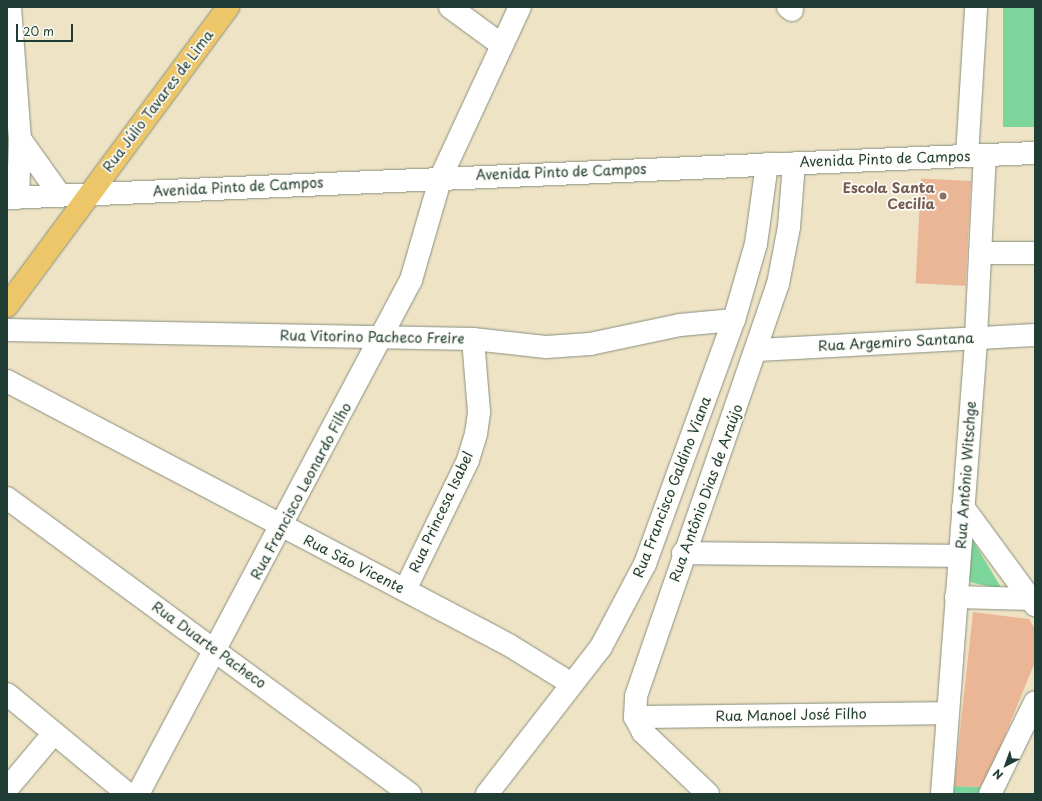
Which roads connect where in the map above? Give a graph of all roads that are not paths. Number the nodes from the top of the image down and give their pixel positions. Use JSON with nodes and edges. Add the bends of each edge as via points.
{"nodes":[{"id":1,"x":10,"y":7,"type":"edge"},
{"id":2,"x":228,"y":7,"type":"edge"},
{"id":3,"x":450,"y":7,"type":"edge"},
{"id":4,"x":520,"y":7,"type":"edge"},
{"id":5,"x":976,"y":7,"type":"edge"},
{"id":6,"x":502,"y":45,"type":"junction"},
{"id":7,"x":20,"y":139,"type":"junction"},
{"id":8,"x":1035,"y":153,"type":"edge"},
{"id":9,"x":976,"y":155,"type":"junction"},
{"id":10,"x":794,"y":163,"type":"junction"},
{"id":11,"x":766,"y":164,"type":"junction"},
{"id":12,"x":441,"y":177,"type":"junction"},
{"id":13,"x":60,"y":195,"type":"junction"},
{"id":14,"x":88,"y":195,"type":"junction"},
{"id":15,"x":13,"y":198,"type":"edge"},
{"id":16,"x":980,"y":253,"type":"junction"},
{"id":17,"x":1035,"y":253,"type":"edge"},
{"id":18,"x":7,"y":306,"type":"edge"},
{"id":19,"x":734,"y":320,"type":"junction"},
{"id":20,"x":7,"y":330,"type":"edge"},
{"id":21,"x":1035,"y":335,"type":"edge"},
{"id":22,"x":383,"y":336,"type":"junction"},
{"id":23,"x":976,"y":337,"type":"junction"},
{"id":24,"x":473,"y":339,"type":"junction"},
{"id":25,"x":758,"y":350,"type":"junction"},
{"id":26,"x":7,"y":381,"type":"edge"},
{"id":27,"x":9,"y":504,"type":"edge"},
{"id":28,"x":963,"y":507,"type":"junction"},
{"id":29,"x":282,"y":527,"type":"junction"},
{"id":30,"x":683,"y":554,"type":"junction"},
{"id":31,"x":959,"y":556,"type":"junction"},
{"id":32,"x":405,"y":590,"type":"junction"},
{"id":33,"x":956,"y":597,"type":"junction"},
{"id":34,"x":1033,"y":602,"type":"edge"},
{"id":35,"x":216,"y":650,"type":"junction"},
{"id":36,"x":572,"y":684,"type":"junction"},
{"id":37,"x":7,"y":694,"type":"edge"},
{"id":38,"x":1035,"y":702,"type":"edge"},
{"id":39,"x":947,"y":713,"type":"junction"},
{"id":40,"x":635,"y":717,"type":"junction"},
{"id":41,"x":54,"y":734,"type":"junction"},
{"id":42,"x":7,"y":789,"type":"edge"},
{"id":43,"x":128,"y":794,"type":"edge"},
{"id":44,"x":138,"y":794,"type":"edge"},
{"id":45,"x":410,"y":794,"type":"edge"},
{"id":46,"x":487,"y":794,"type":"edge"},
{"id":47,"x":708,"y":794,"type":"edge"},
{"id":48,"x":942,"y":794,"type":"edge"},
{"id":49,"x":990,"y":794,"type":"edge"}],
"edges":[{"from":1,"to":7,"type":"street"},
{"from":2,"to":14,"type":"main road","name":"Rua Júlio Tavares de Lima"},
{"from":3,"to":6,"type":"street"},
{"from":4,"to":6,"type":"street","name":"Rua Francisco Leonardo Filho"},
{"from":5,"to":9,"type":"street","name":"Rua Antônio Witschge"},
{"from":6,"to":12,"type":"street","name":"Rua Francisco Leonardo Filho"},
{"from":7,"to":13,"type":"street"},
{"from":7,"to":15,"type":"street"},
{"from":8,"to":9,"type":"street","name":"Avenida Pinto de Campos"},
{"from":9,"to":10,"type":"street","name":"Avenida Pinto de Campos"},
{"from":9,"to":16,"type":"street","name":"Rua Antônio Witschge"},
{"from":10,"to":11,"type":"street","name":"Avenida Pinto de Campos"},
{"from":10,"to":25,"type":"street","name":"Rua Antônio Dias de Araújo","via":[[789,227],[778,284]]},
{"from":11,"to":12,"type":"street","name":"Avenida Pinto de Campos"},
{"from":11,"to":19,"type":"street","name":"Rua Francisco Galdino Viana","via":[[756,244]]},
{"from":12,"to":14,"type":"street","name":"Avenida Pinto de Campos"},
{"from":12,"to":22,"type":"street","name":"Rua Francisco Leonardo Filho","via":[[411,280]]},
{"from":13,"to":14,"type":"street","name":"Avenida Pinto de Campos"},
{"from":13,"to":15,"type":"street","name":"Avenida Pinto de Campos"},
{"from":14,"to":18,"type":"main road","name":"Rua Júlio Tavares de Lima"},
{"from":16,"to":17,"type":"street"},
{"from":16,"to":23,"type":"street","name":"Rua Antônio Witschge"},
{"from":19,"to":24,"type":"street","name":"Rua Vitorino Pacheco Freire","via":[[673,326],[590,344],[546,347]]},
{"from":19,"to":36,"type":"street","name":"Rua Francisco Galdino Viana","via":[[645,564],[601,647]]},
{"from":20,"to":22,"type":"street","name":"Rua Vitorino Pacheco Freire"},
{"from":21,"to":23,"type":"street","name":"Rua Argemiro Santana"},
{"from":22,"to":24,"type":"street","name":"Rua Vitorino Pacheco Freire"},
{"from":22,"to":29,"type":"street","name":"Rua Francisco Leonardo Filho"},
{"from":23,"to":25,"type":"street","name":"Rua Argemiro Santana"},
{"from":23,"to":28,"type":"street","name":"Rua Antônio Witschge"},
{"from":24,"to":32,"type":"street","name":"Rua Princesa Isabel","via":[[479,412],[476,434],[468,460]]},
{"from":25,"to":30,"type":"street","name":"Rua Antônio Dias de Araújo"},
{"from":26,"to":29,"type":"street","name":"Rua São Vicente"},
{"from":27,"to":35,"type":"street","name":"Rua Duarte Pacheco"},
{"from":28,"to":31,"type":"street","name":"Rua Antônio Witschge"},
{"from":28,"to":34,"type":"street"},
{"from":29,"to":32,"type":"street","name":"Rua São Vicente"},
{"from":29,"to":35,"type":"street","name":"Rua Francisco Leonardo Filho"},
{"from":30,"to":31,"type":"street"},
{"from":30,"to":40,"type":"street","name":"Rua Antônio Dias de Araújo","via":[[640,681]]},
{"from":31,"to":33,"type":"street","name":"Rua Antônio Witschge"},
{"from":32,"to":36,"type":"street","name":"Rua São Vicente","via":[[509,645]]},
{"from":33,"to":34,"type":"street"},
{"from":33,"to":39,"type":"street","name":"Rua Antônio Witschge"},
{"from":35,"to":44,"type":"street","name":"Rua Francisco Leonardo Filho"},
{"from":35,"to":45,"type":"street","name":"Rua Duarte Pacheco"},
{"from":36,"to":46,"type":"street","name":"Rua Francisco Galdino Viana"},
{"from":37,"to":41,"type":"street"},
{"from":38,"to":49,"type":"street"},
{"from":39,"to":40,"type":"street","name":"Rua Manoel José Filho"},
{"from":39,"to":48,"type":"street","name":"Rua Antônio Witschge"},
{"from":40,"to":47,"type":"street","via":[[643,732],[669,761]]},
{"from":41,"to":42,"type":"street"},
{"from":41,"to":43,"type":"street"}]}
